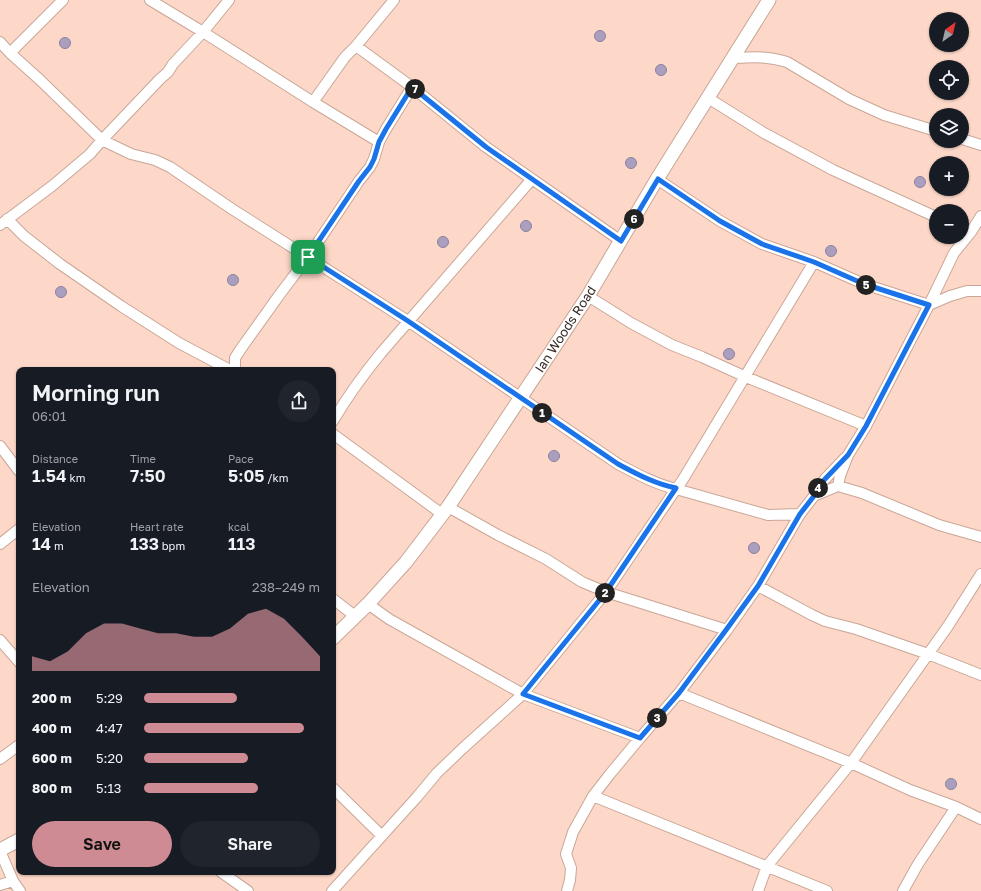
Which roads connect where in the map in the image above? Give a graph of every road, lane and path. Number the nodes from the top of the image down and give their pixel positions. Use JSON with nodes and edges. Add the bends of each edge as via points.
{"nodes":[{"id":1,"x":63,"y":0,"type":"edge"},
{"id":2,"x":150,"y":0,"type":"edge"},
{"id":3,"x":229,"y":0,"type":"edge"},
{"id":4,"x":394,"y":0,"type":"edge"},
{"id":5,"x":769,"y":0,"type":"edge"},
{"id":6,"x":203,"y":32,"type":"junction"},
{"id":7,"x":0,"y":42,"type":"edge"},
{"id":8,"x":356,"y":46,"type":"junction"},
{"id":9,"x":10,"y":53,"type":"junction"},
{"id":10,"x":733,"y":58,"type":"junction"},
{"id":11,"x":412,"y":87,"type":"junction"},
{"id":12,"x":708,"y":98,"type":"junction"},
{"id":13,"x":313,"y":102,"type":"junction"},
{"id":14,"x":929,"y":130,"type":"edge"},
{"id":15,"x":102,"y":140,"type":"junction"},
{"id":16,"x":969,"y":141,"type":"edge"},
{"id":17,"x":379,"y":142,"type":"junction"},
{"id":18,"x":981,"y":145,"type":"edge"},
{"id":19,"x":532,"y":179,"type":"junction"},
{"id":20,"x":658,"y":179,"type":"junction"},
{"id":21,"x":929,"y":214,"type":"edge"},
{"id":22,"x":981,"y":216,"type":"edge"},
{"id":23,"x":4,"y":222,"type":"edge"},
{"id":24,"x":969,"y":227,"type":"edge"},
{"id":25,"x":621,"y":241,"type":"junction"},
{"id":26,"x":959,"y":244,"type":"edge"},
{"id":27,"x":308,"y":257,"type":"junction"},
{"id":28,"x":814,"y":262,"type":"junction"},
{"id":29,"x":981,"y":291,"type":"edge"},
{"id":30,"x":588,"y":296,"type":"junction"},
{"id":31,"x":929,"y":305,"type":"junction"},
{"id":32,"x":408,"y":321,"type":"junction"},
{"id":33,"x":225,"y":367,"type":"edge"},
{"id":34,"x":234,"y":367,"type":"edge"},
{"id":35,"x":746,"y":377,"type":"junction"},
{"id":36,"x":520,"y":398,"type":"junction"},
{"id":37,"x":336,"y":416,"type":"edge"},
{"id":38,"x":866,"y":426,"type":"junction"},
{"id":39,"x":336,"y":436,"type":"edge"},
{"id":40,"x":0,"y":446,"type":"edge"},
{"id":41,"x":848,"y":455,"type":"junction"},
{"id":42,"x":16,"y":467,"type":"edge"},
{"id":43,"x":838,"y":486,"type":"junction"},
{"id":44,"x":676,"y":488,"type":"junction"},
{"id":45,"x":814,"y":496,"type":"junction"},
{"id":46,"x":445,"y":511,"type":"junction"},
{"id":47,"x":800,"y":514,"type":"junction"},
{"id":48,"x":16,"y":531,"type":"edge"},
{"id":49,"x":981,"y":537,"type":"edge"},
{"id":50,"x":0,"y":544,"type":"edge"},
{"id":51,"x":981,"y":574,"type":"edge"},
{"id":52,"x":758,"y":586,"type":"junction"},
{"id":53,"x":606,"y":592,"type":"junction"},
{"id":54,"x":336,"y":601,"type":"edge"},
{"id":55,"x":368,"y":604,"type":"junction"},
{"id":56,"x":355,"y":616,"type":"junction"},
{"id":57,"x":726,"y":630,"type":"junction"},
{"id":58,"x":336,"y":635,"type":"edge"},
{"id":59,"x":0,"y":640,"type":"edge"},
{"id":60,"x":928,"y":654,"type":"junction"},
{"id":61,"x":16,"y":659,"type":"edge"},
{"id":62,"x":981,"y":675,"type":"edge"},
{"id":63,"x":679,"y":693,"type":"junction"},
{"id":64,"x":523,"y":694,"type":"junction"},
{"id":65,"x":640,"y":738,"type":"junction"},
{"id":66,"x":16,"y":747,"type":"edge"},
{"id":67,"x":0,"y":759,"type":"edge"},
{"id":68,"x":851,"y":763,"type":"junction"},
{"id":69,"x":336,"y":791,"type":"edge"},
{"id":70,"x":593,"y":796,"type":"junction"},
{"id":71,"x":956,"y":807,"type":"junction"},
{"id":72,"x":981,"y":819,"type":"edge"},
{"id":73,"x":382,"y":836,"type":"junction"},
{"id":74,"x":16,"y":842,"type":"edge"},
{"id":75,"x":0,"y":851,"type":"edge"},
{"id":76,"x":767,"y":866,"type":"junction"},
{"id":77,"x":225,"y":875,"type":"edge"},
{"id":78,"x":13,"y":881,"type":"junction"},
{"id":79,"x":0,"y":885,"type":"edge"},
{"id":80,"x":20,"y":891,"type":"edge"},
{"id":81,"x":248,"y":891,"type":"edge"},
{"id":82,"x":332,"y":891,"type":"edge"},
{"id":83,"x":567,"y":891,"type":"edge"},
{"id":84,"x":758,"y":891,"type":"edge"},
{"id":85,"x":827,"y":891,"type":"edge"},
{"id":86,"x":903,"y":891,"type":"edge"}],
"edges":[{"from":1,"to":9,"type":"street"},
{"from":2,"to":6,"type":"street"},
{"from":3,"to":6,"type":"street"},
{"from":4,"to":8,"type":"street"},
{"from":5,"to":10,"type":"street","name":"Ian Woods Road"},
{"from":6,"to":13,"type":"street"},
{"from":6,"to":15,"type":"street"},
{"from":7,"to":9,"type":"street"},
{"from":8,"to":11,"type":"street"},
{"from":8,"to":13,"type":"street","via":[[345,57]]},
{"from":9,"to":15,"type":"street"},
{"from":10,"to":12,"type":"street","name":"Ian Woods Road"},
{"from":10,"to":14,"type":"street","via":[[764,57],[787,62],[849,99],[884,115]]},
{"from":11,"to":17,"type":"street"},
{"from":11,"to":19,"type":"street","via":[[486,147]]},
{"from":12,"to":20,"type":"street","name":"Ian Woods Road"},
{"from":12,"to":21,"type":"street","via":[[764,133],[833,170]]},
{"from":13,"to":17,"type":"street"},
{"from":15,"to":23,"type":"street","via":[[79,164]]},
{"from":15,"to":27,"type":"street","via":[[130,154],[155,160],[170,167]]},
{"from":16,"to":18,"type":"street"},
{"from":17,"to":27,"type":"street","via":[[370,167]]},
{"from":19,"to":25,"type":"street"},
{"from":19,"to":32,"type":"street"},
{"from":20,"to":25,"type":"street","name":"Ian Woods Road"},
{"from":20,"to":28,"type":"street","via":[[720,221],[762,244]]},
{"from":22,"to":24,"type":"street"},
{"from":23,"to":33,"type":"street","via":[[121,306]]},
{"from":25,"to":30,"type":"street","name":"Ian Woods Road"},
{"from":26,"to":31,"type":"street"},
{"from":27,"to":32,"type":"street"},
{"from":27,"to":34,"type":"street","via":[[240,350],[235,358]]},
{"from":28,"to":31,"type":"street","via":[[864,284]]},
{"from":28,"to":35,"type":"street"},
{"from":29,"to":31,"type":"street","via":[[967,291]]},
{"from":30,"to":35,"type":"street","via":[[672,345]]},
{"from":30,"to":36,"type":"street","name":"Ian Woods Road"},
{"from":31,"to":38,"type":"street"},
{"from":32,"to":36,"type":"street"},
{"from":32,"to":37,"type":"street","via":[[360,379]]},
{"from":35,"to":38,"type":"street"},
{"from":35,"to":44,"type":"street"},
{"from":36,"to":44,"type":"street","via":[[618,464],[644,478]]},
{"from":36,"to":46,"type":"street","name":"Ian Woods Road"},
{"from":38,"to":41,"type":"street"},
{"from":39,"to":46,"type":"street"},
{"from":40,"to":42,"type":"street"},
{"from":41,"to":43,"type":"street"},
{"from":41,"to":45,"type":"street","via":[[825,479]]},
{"from":43,"to":45,"type":"street"},
{"from":43,"to":49,"type":"street","via":[[862,493],[939,525]]},
{"from":44,"to":47,"type":"street","via":[[768,515]]},
{"from":44,"to":53,"type":"street"},
{"from":45,"to":47,"type":"street"},
{"from":46,"to":53,"type":"street","via":[[546,559],[582,582]]},
{"from":46,"to":55,"type":"street","name":"Ian Woods Road","via":[[406,562]]},
{"from":47,"to":52,"type":"street"},
{"from":48,"to":50,"type":"street"},
{"from":51,"to":60,"type":"street"},
{"from":52,"to":57,"type":"street"},
{"from":52,"to":60,"type":"street","via":[[812,616]]},
{"from":53,"to":57,"type":"street"},
{"from":53,"to":64,"type":"street"},
{"from":54,"to":56,"type":"street"},
{"from":55,"to":56,"type":"street","name":"Ian Woods Road"},
{"from":55,"to":64,"type":"street","via":[[389,619]]},
{"from":56,"to":58,"type":"street","name":"Ian Woods Road"},
{"from":57,"to":63,"type":"street"},
{"from":59,"to":61,"type":"street"},
{"from":60,"to":62,"type":"street"},
{"from":60,"to":68,"type":"street"},
{"from":63,"to":65,"type":"street"},
{"from":63,"to":68,"type":"street"},
{"from":64,"to":65,"type":"street"},
{"from":64,"to":73,"type":"street","via":[[437,773]]},
{"from":65,"to":70,"type":"street"},
{"from":66,"to":67,"type":"street"},
{"from":68,"to":71,"type":"street","via":[[910,790]]},
{"from":68,"to":76,"type":"street"},
{"from":69,"to":73,"type":"street"},
{"from":70,"to":76,"type":"street"},
{"from":70,"to":83,"type":"street","via":[[573,832],[566,854],[571,868]]},
{"from":71,"to":72,"type":"street"},
{"from":71,"to":86,"type":"street"},
{"from":73,"to":82,"type":"street"},
{"from":74,"to":75,"type":"street"},
{"from":75,"to":78,"type":"street"},
{"from":76,"to":84,"type":"street"},
{"from":76,"to":85,"type":"street"},
{"from":77,"to":81,"type":"street"},
{"from":78,"to":79,"type":"street"},
{"from":78,"to":80,"type":"street"}]}
